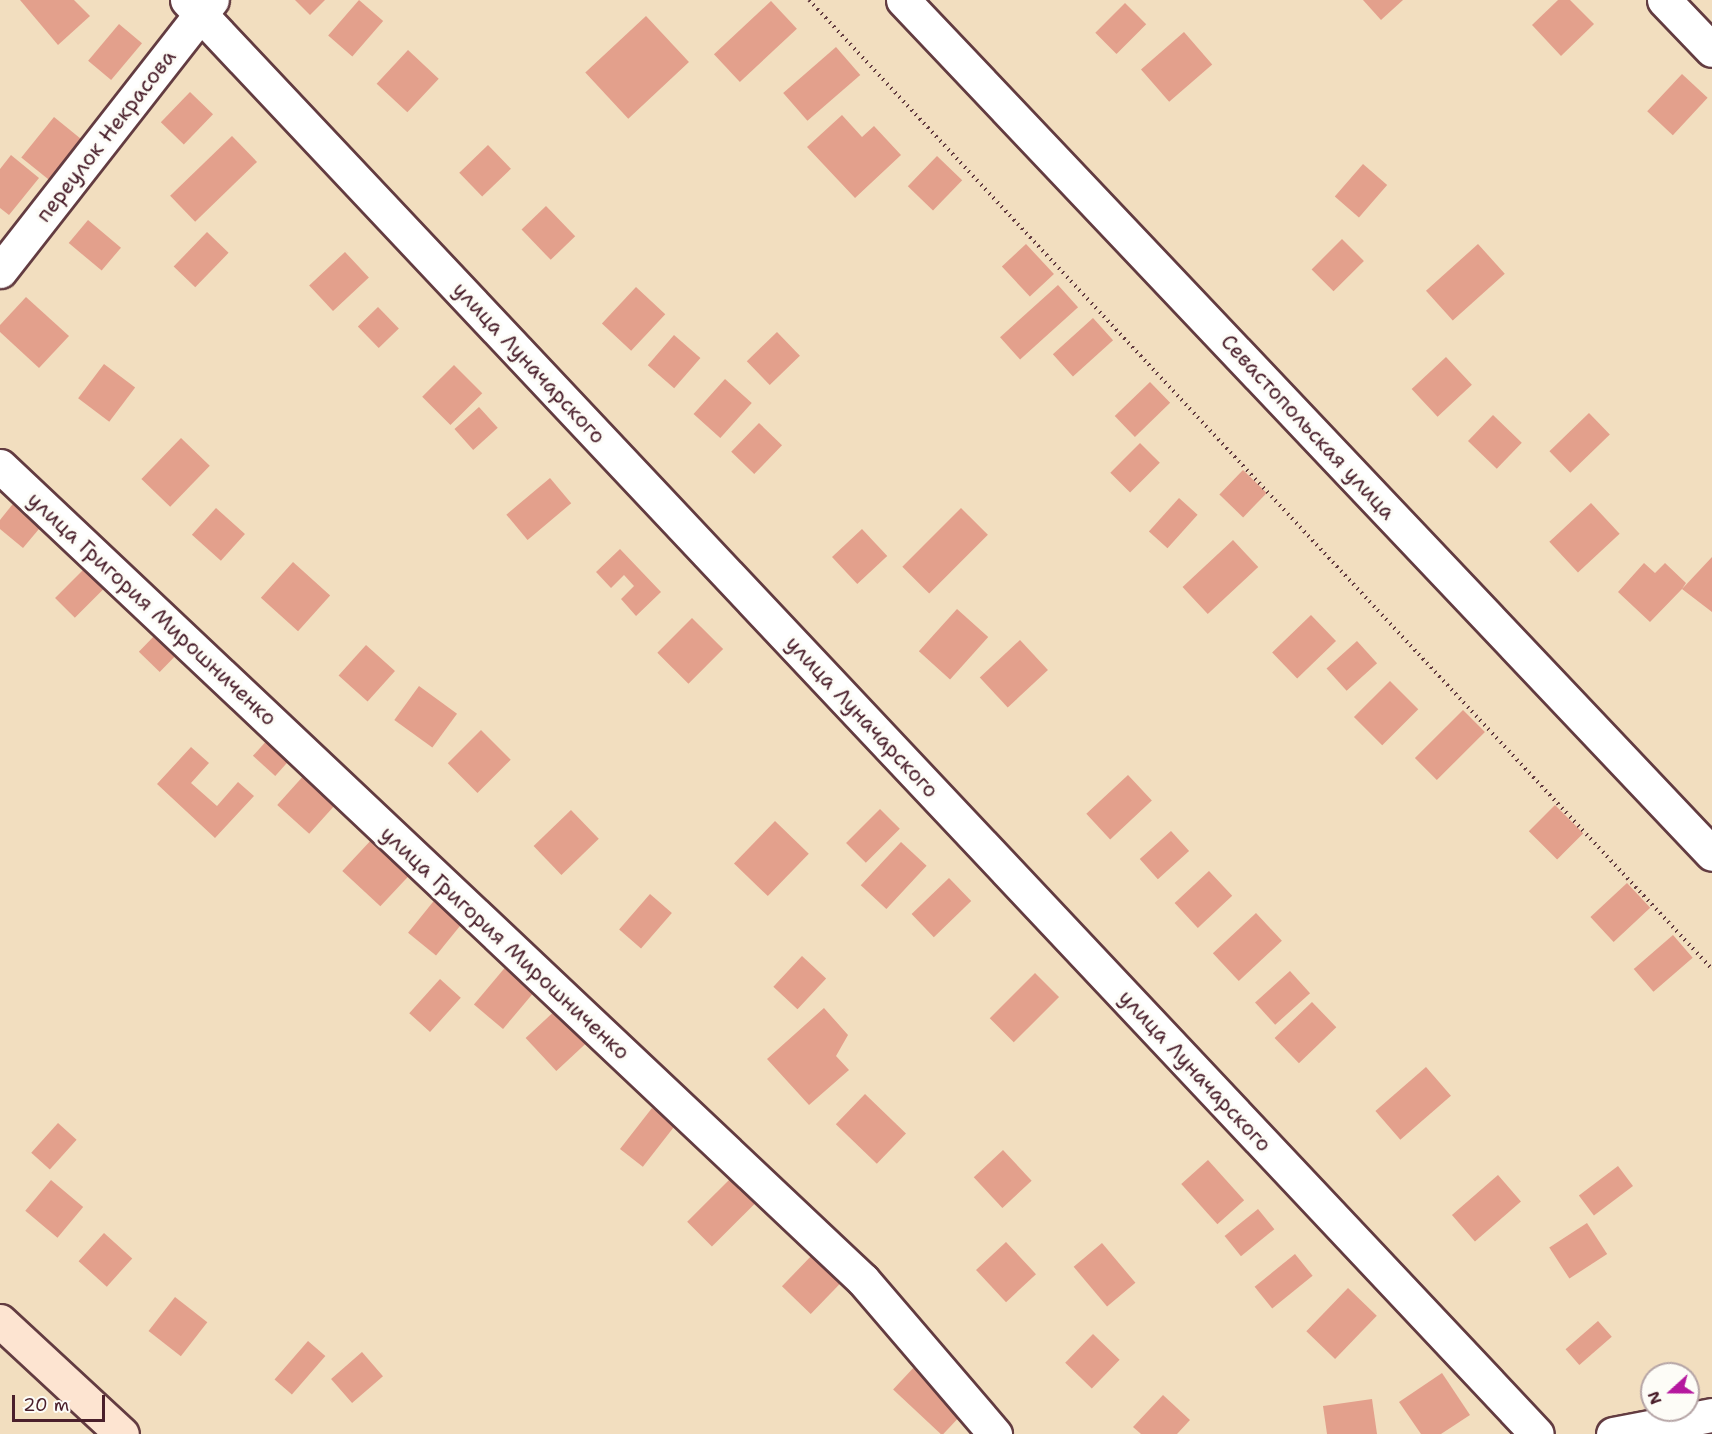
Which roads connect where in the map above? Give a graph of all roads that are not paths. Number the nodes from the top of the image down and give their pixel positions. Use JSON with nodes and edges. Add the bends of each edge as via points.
{"nodes":[{"id":1,"x":903,"y":0,"type":"edge"},
{"id":2,"x":1664,"y":0,"type":"edge"},
{"id":3,"x":200,"y":5,"type":"edge"},
{"id":4,"x":1712,"y":50,"type":"edge"},
{"id":5,"x":0,"y":271,"type":"edge"},
{"id":6,"x":0,"y":466,"type":"edge"},
{"id":7,"x":1712,"y":854,"type":"edge"},
{"id":8,"x":0,"y":1321,"type":"edge"},
{"id":9,"x":1712,"y":1416,"type":"edge"},
{"id":10,"x":122,"y":1434,"type":"edge"},
{"id":11,"x":995,"y":1434,"type":"edge"},
{"id":12,"x":1537,"y":1434,"type":"edge"},
{"id":13,"x":1613,"y":1434,"type":"edge"}],
"edges":[{"from":1,"to":7,"type":"street","name":"Севастопольская улица"},
{"from":2,"to":4,"type":"street"},
{"from":3,"to":5,"type":"street","name":"переулок Некрасова"},
{"from":3,"to":12,"type":"street","name":"улица Луначарского"},
{"from":6,"to":11,"type":"street","name":"улица Григория Мирошниченко","via":[[863,1280]]},
{"from":8,"to":10,"type":"street"},
{"from":9,"to":13,"type":"street"}]}
